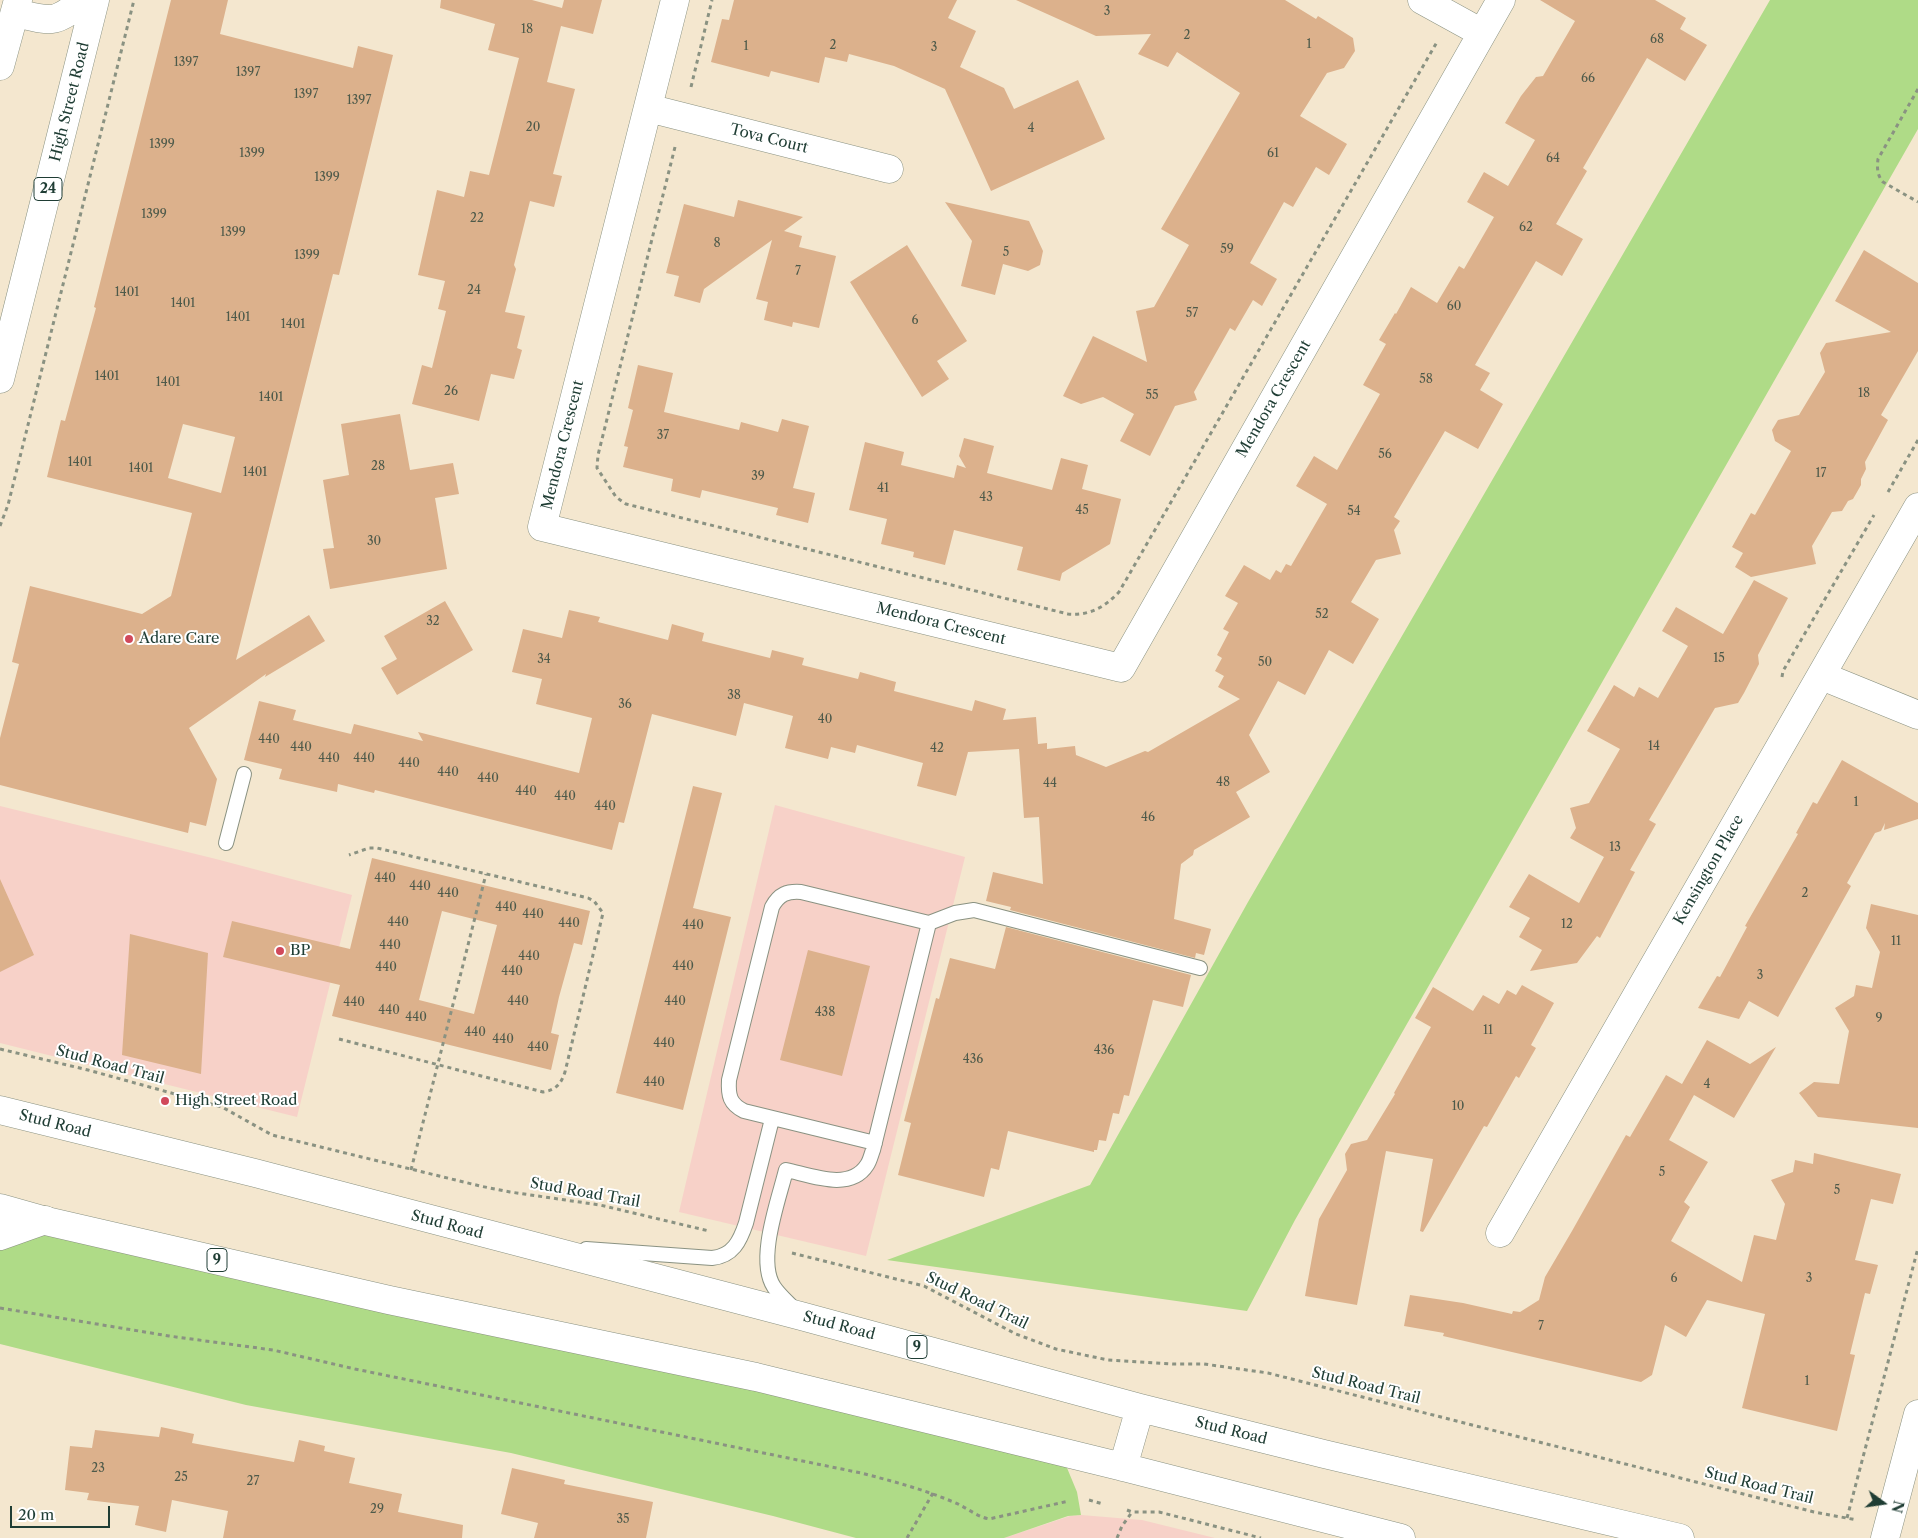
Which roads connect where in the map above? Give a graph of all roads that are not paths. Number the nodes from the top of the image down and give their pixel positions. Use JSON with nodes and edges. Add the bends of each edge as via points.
{"nodes":[{"id":1,"x":85,"y":0,"type":"edge"},
{"id":2,"x":95,"y":0,"type":"edge"},
{"id":3,"x":675,"y":0,"type":"edge"},
{"id":4,"x":1422,"y":0,"type":"edge"},
{"id":5,"x":1501,"y":0,"type":"edge"},
{"id":6,"x":17,"y":7,"type":"edge"},
{"id":7,"x":1482,"y":33,"type":"junction"},
{"id":8,"x":0,"y":66,"type":"edge"},
{"id":9,"x":648,"y":108,"type":"junction"},
{"id":10,"x":889,"y":169,"type":"dead end"},
{"id":11,"x":0,"y":379,"type":"edge"},
{"id":12,"x":1918,"y":507,"type":"edge"},
{"id":13,"x":1822,"y":676,"type":"junction"},
{"id":14,"x":1918,"y":714,"type":"edge"},
{"id":15,"x":244,"y":774,"type":"dead end"},
{"id":16,"x":226,"y":843,"type":"dead end"},
{"id":17,"x":929,"y":923,"type":"junction"},
{"id":18,"x":1200,"y":968,"type":"dead end"},
{"id":19,"x":0,"y":1110,"type":"edge"},
{"id":20,"x":772,"y":1119,"type":"junction"},
{"id":21,"x":875,"y":1143,"type":"junction"},
{"id":22,"x":0,"y":1208,"type":"edge"},
{"id":23,"x":45,"y":1220,"type":"junction"},
{"id":24,"x":1500,"y":1233,"type":"dead end"},
{"id":25,"x":0,"y":1236,"type":"edge"},
{"id":26,"x":522,"y":1244,"type":"junction"},
{"id":27,"x":801,"y":1316,"type":"junction"},
{"id":28,"x":1140,"y":1408,"type":"junction"},
{"id":29,"x":1918,"y":1414,"type":"edge"},
{"id":30,"x":1122,"y":1466,"type":"junction"},
{"id":31,"x":1401,"y":1538,"type":"edge"},
{"id":32,"x":1680,"y":1538,"type":"edge"},
{"id":33,"x":1885,"y":1538,"type":"edge"}],
"edges":[{"from":1,"to":6,"type":"main road","via":[[55,20],[43,20]]},
{"from":2,"to":11,"type":"main road","name":"High Street Road","number":"24"},
{"from":3,"to":9,"type":"main road","name":"Mendora Crescent"},
{"from":4,"to":7,"type":"main road"},
{"from":5,"to":7,"type":"main road","name":"Mendora Crescent"},
{"from":6,"to":8,"type":"main road"},
{"from":7,"to":9,"type":"main road","name":"Mendora Crescent","via":[[1121,668],[542,527]]},
{"from":9,"to":10,"type":"main road","name":"Tova Court"},
{"from":12,"to":13,"type":"main road","name":"Kensington Place"},
{"from":13,"to":14,"type":"main road"},
{"from":13,"to":24,"type":"main road","name":"Kensington Place"},
{"from":15,"to":16,"type":"lane"},
{"from":17,"to":18,"type":"lane","via":[[974,910]]},
{"from":17,"to":20,"type":"lane","via":[[802,892],[784,893],[777,899],[728,1092],[731,1101],[744,1112]]},
{"from":17,"to":21,"type":"lane"},
{"from":19,"to":26,"type":"main road","name":"Stud Road","number":"9"},
{"from":20,"to":21,"type":"lane"},
{"from":20,"to":26,"type":"lane","via":[[741,1239],[725,1255],[712,1258]]},
{"from":21,"to":27,"type":"lane","via":[[867,1165],[858,1175],[845,1180],[830,1180],[786,1170],[769,1247],[768,1275],[774,1287]]},
{"from":22,"to":23,"type":"main road","number":"9"},
{"from":23,"to":25,"type":"main road"},
{"from":23,"to":30,"type":"main road","number":"9","via":[[389,1300],[756,1377]]},
{"from":26,"to":27,"type":"main road","name":"Stud Road","number":"9"},
{"from":27,"to":28,"type":"main road","name":"Stud Road","number":"9"},
{"from":28,"to":30,"type":"main road"},
{"from":28,"to":32,"type":"main road","name":"Stud Road","number":"9"},
{"from":29,"to":33,"type":"main road"},
{"from":30,"to":31,"type":"main road","number":"9"}]}
